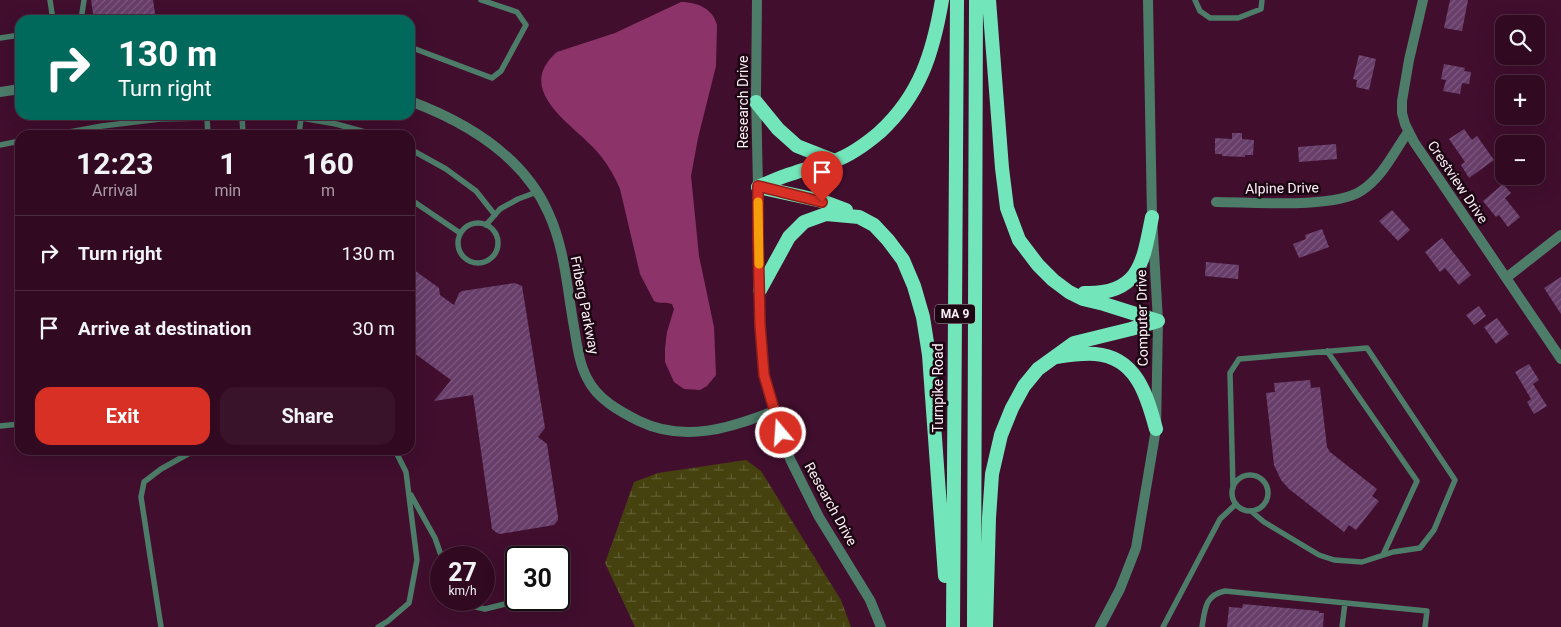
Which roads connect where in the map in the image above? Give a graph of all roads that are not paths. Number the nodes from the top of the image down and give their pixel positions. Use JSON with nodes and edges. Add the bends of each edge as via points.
{"nodes":[{"id":1,"x":50,"y":0,"type":"edge"},
{"id":2,"x":84,"y":0,"type":"edge"},
{"id":3,"x":481,"y":0,"type":"edge"},
{"id":4,"x":757,"y":0,"type":"edge"},
{"id":5,"x":942,"y":0,"type":"edge"},
{"id":6,"x":957,"y":0,"type":"edge"},
{"id":7,"x":976,"y":0,"type":"edge"},
{"id":8,"x":989,"y":0,"type":"edge"},
{"id":9,"x":1148,"y":0,"type":"edge"},
{"id":10,"x":1195,"y":0,"type":"edge"},
{"id":11,"x":1262,"y":0,"type":"edge"},
{"id":12,"x":1423,"y":0,"type":"edge"},
{"id":13,"x":52,"y":15,"type":"edge"},
{"id":14,"x":82,"y":15,"type":"edge"},
{"id":15,"x":15,"y":36,"type":"edge"},
{"id":16,"x":0,"y":38,"type":"edge"},
{"id":17,"x":415,"y":49,"type":"edge"},
{"id":18,"x":15,"y":90,"type":"edge"},
{"id":19,"x":0,"y":92,"type":"edge"},
{"id":20,"x":756,"y":102,"type":"junction"},
{"id":21,"x":415,"y":103,"type":"edge"},
{"id":22,"x":152,"y":120,"type":"edge"},
{"id":23,"x":313,"y":120,"type":"edge"},
{"id":24,"x":80,"y":130,"type":"edge"},
{"id":25,"x":358,"y":130,"type":"edge"},
{"id":26,"x":1408,"y":132,"type":"junction"},
{"id":27,"x":15,"y":142,"type":"edge"},
{"id":28,"x":0,"y":144,"type":"edge"},
{"id":29,"x":415,"y":153,"type":"edge"},
{"id":30,"x":835,"y":161,"type":"junction"},
{"id":31,"x":758,"y":186,"type":"junction"},
{"id":32,"x":537,"y":192,"type":"junction"},
{"id":33,"x":415,"y":202,"type":"edge"},
{"id":34,"x":1216,"y":202,"type":"dead end"},
{"id":35,"x":495,"y":215,"type":"junction"},
{"id":36,"x":859,"y":217,"type":"junction"},
{"id":37,"x":1152,"y":217,"type":"junction"},
{"id":38,"x":486,"y":225,"type":"junction"},
{"id":39,"x":460,"y":233,"type":"junction"},
{"id":40,"x":1561,"y":234,"type":"edge"},
{"id":41,"x":1506,"y":278,"type":"junction"},
{"id":42,"x":760,"y":290,"type":"junction"},
{"id":43,"x":1069,"y":292,"type":"junction"},
{"id":44,"x":1158,"y":321,"type":"junction"},
{"id":45,"x":1327,"y":351,"type":"junction"},
{"id":46,"x":1056,"y":357,"type":"junction"},
{"id":47,"x":1561,"y":359,"type":"edge"},
{"id":48,"x":774,"y":411,"type":"junction"},
{"id":49,"x":15,"y":424,"type":"edge"},
{"id":50,"x":0,"y":426,"type":"edge"},
{"id":51,"x":1156,"y":429,"type":"junction"},
{"id":52,"x":185,"y":455,"type":"edge"},
{"id":53,"x":398,"y":455,"type":"edge"},
{"id":54,"x":1233,"y":488,"type":"junction"},
{"id":55,"x":408,"y":491,"type":"junction"},
{"id":56,"x":1236,"y":504,"type":"junction"},
{"id":57,"x":1251,"y":511,"type":"junction"},
{"id":58,"x":438,"y":546,"type":"edge"},
{"id":59,"x":1384,"y":555,"type":"junction"},
{"id":60,"x":1345,"y":603,"type":"junction"},
{"id":61,"x":161,"y":627,"type":"edge"},
{"id":62,"x":378,"y":627,"type":"edge"},
{"id":63,"x":881,"y":627,"type":"edge"},
{"id":64,"x":948,"y":627,"type":"edge"},
{"id":65,"x":954,"y":627,"type":"edge"},
{"id":66,"x":974,"y":627,"type":"edge"},
{"id":67,"x":986,"y":627,"type":"edge"},
{"id":68,"x":1100,"y":627,"type":"edge"},
{"id":69,"x":1163,"y":627,"type":"edge"},
{"id":70,"x":1202,"y":627,"type":"edge"},
{"id":71,"x":1342,"y":627,"type":"edge"},
{"id":72,"x":1425,"y":627,"type":"edge"}],
"edges":[{"from":1,"to":13,"type":"lane"},
{"from":2,"to":14,"type":"lane"},
{"from":3,"to":17,"type":"lane","via":[[517,12],[526,25],[501,71],[492,78]]},
{"from":4,"to":20,"type":"street","name":"Research Drive"},
{"from":5,"to":30,"type":"highway","via":[[931,53],[920,82],[906,104],[872,139]]},
{"from":6,"to":65,"type":"highway","name":"Turnpike Road","number":"MA 9"},
{"from":7,"to":66,"type":"highway","number":"MA 9"},
{"from":8,"to":43,"type":"highway","via":[[1007,208],[1024,248],[1053,280]]},
{"from":9,"to":37,"type":"street","name":"Computer Drive"},
{"from":10,"to":11,"type":"lane","via":[[1200,11],[1210,18],[1238,18],[1261,9]]},
{"from":12,"to":26,"type":"street","name":"Crestview Drive","via":[[1402,101]]},
{"from":15,"to":16,"type":"lane"},
{"from":18,"to":19,"type":"street"},
{"from":20,"to":30,"type":"highway","via":[[778,130],[797,146]]},
{"from":20,"to":31,"type":"street","name":"Research Drive"},
{"from":21,"to":32,"type":"street","name":"Friberg Parkway","via":[[489,140]]},
{"from":22,"to":24,"type":"lane"},
{"from":23,"to":25,"type":"lane"},
{"from":26,"to":34,"type":"street","name":"Alpine Drive","via":[[1377,177],[1350,196],[1302,203]]},
{"from":26,"to":41,"type":"street","name":"Crestview Drive"},
{"from":27,"to":28,"type":"lane"},
{"from":29,"to":35,"type":"lane","via":[[476,191]]},
{"from":30,"to":31,"type":"highway"},
{"from":31,"to":36,"type":"highway","via":[[842,208]]},
{"from":31,"to":42,"type":"street","name":"Research Drive"},
{"from":32,"to":35,"type":"lane","via":[[518,199]]},
{"from":32,"to":48,"type":"street","name":"Friberg Parkway","via":[[559,241],[577,348],[587,379],[603,398],[642,422],[664,430],[690,433],[743,423]]},
{"from":33,"to":39,"type":"lane"},
{"from":35,"to":38,"type":"lane"},
{"from":36,"to":42,"type":"highway","via":[[826,214],[804,222],[789,237]]},
{"from":36,"to":64,"type":"highway","via":[[874,225],[903,260],[924,317]]},
{"from":37,"to":43,"type":"highway","via":[[1143,258],[1128,281],[1102,293]]},
{"from":37,"to":44,"type":"street","name":"Computer Drive"},
{"from":38,"to":39,"type":"lane","via":[[476,223]]},
{"from":38,"to":39,"type":"lane","via":[[498,240],[492,258],[484,263],[474,263],[459,252],[457,242]]},
{"from":40,"to":41,"type":"street"},
{"from":41,"to":47,"type":"street","name":"Crestview Drive"},
{"from":42,"to":48,"type":"street","name":"Research Drive","via":[[764,375]]},
{"from":43,"to":44,"type":"highway"},
{"from":44,"to":46,"type":"highway","via":[[1074,343]]},
{"from":44,"to":51,"type":"street","name":"Computer Drive"},
{"from":45,"to":54,"type":"lane","via":[[1239,359],[1230,373]]},
{"from":45,"to":59,"type":"lane","via":[[1416,481]]},
{"from":45,"to":59,"type":"lane","via":[[1367,348],[1455,480],[1434,530],[1420,548]]},
{"from":46,"to":51,"type":"highway","via":[[1095,354],[1124,365],[1140,382]]},
{"from":46,"to":67,"type":"highway","via":[[1038,369],[1024,386],[1001,435],[992,474]]},
{"from":48,"to":63,"type":"street","name":"Research Drive","via":[[790,459],[819,517],[870,600]]},
{"from":49,"to":50,"type":"lane"},
{"from":51,"to":68,"type":"street","name":"Computer Drive","via":[[1136,548]]},
{"from":52,"to":61,"type":"lane","via":[[144,482],[141,498]]},
{"from":53,"to":55,"type":"lane","via":[[406,472]]},
{"from":54,"to":56,"type":"lane"},
{"from":54,"to":57,"type":"lane","via":[[1245,476],[1261,479],[1268,495],[1259,509]]},
{"from":55,"to":58,"type":"lane"},
{"from":55,"to":62,"type":"lane","via":[[417,560],[409,603]]},
{"from":56,"to":57,"type":"lane","via":[[1242,510]]},
{"from":56,"to":69,"type":"lane","via":[[1220,519]]},
{"from":57,"to":59,"type":"lane","via":[[1311,551],[1334,560],[1362,562]]},
{"from":60,"to":70,"type":"lane","via":[[1225,591],[1208,600]]},
{"from":60,"to":71,"type":"lane"},
{"from":60,"to":72,"type":"lane","via":[[1427,611]]}]}
